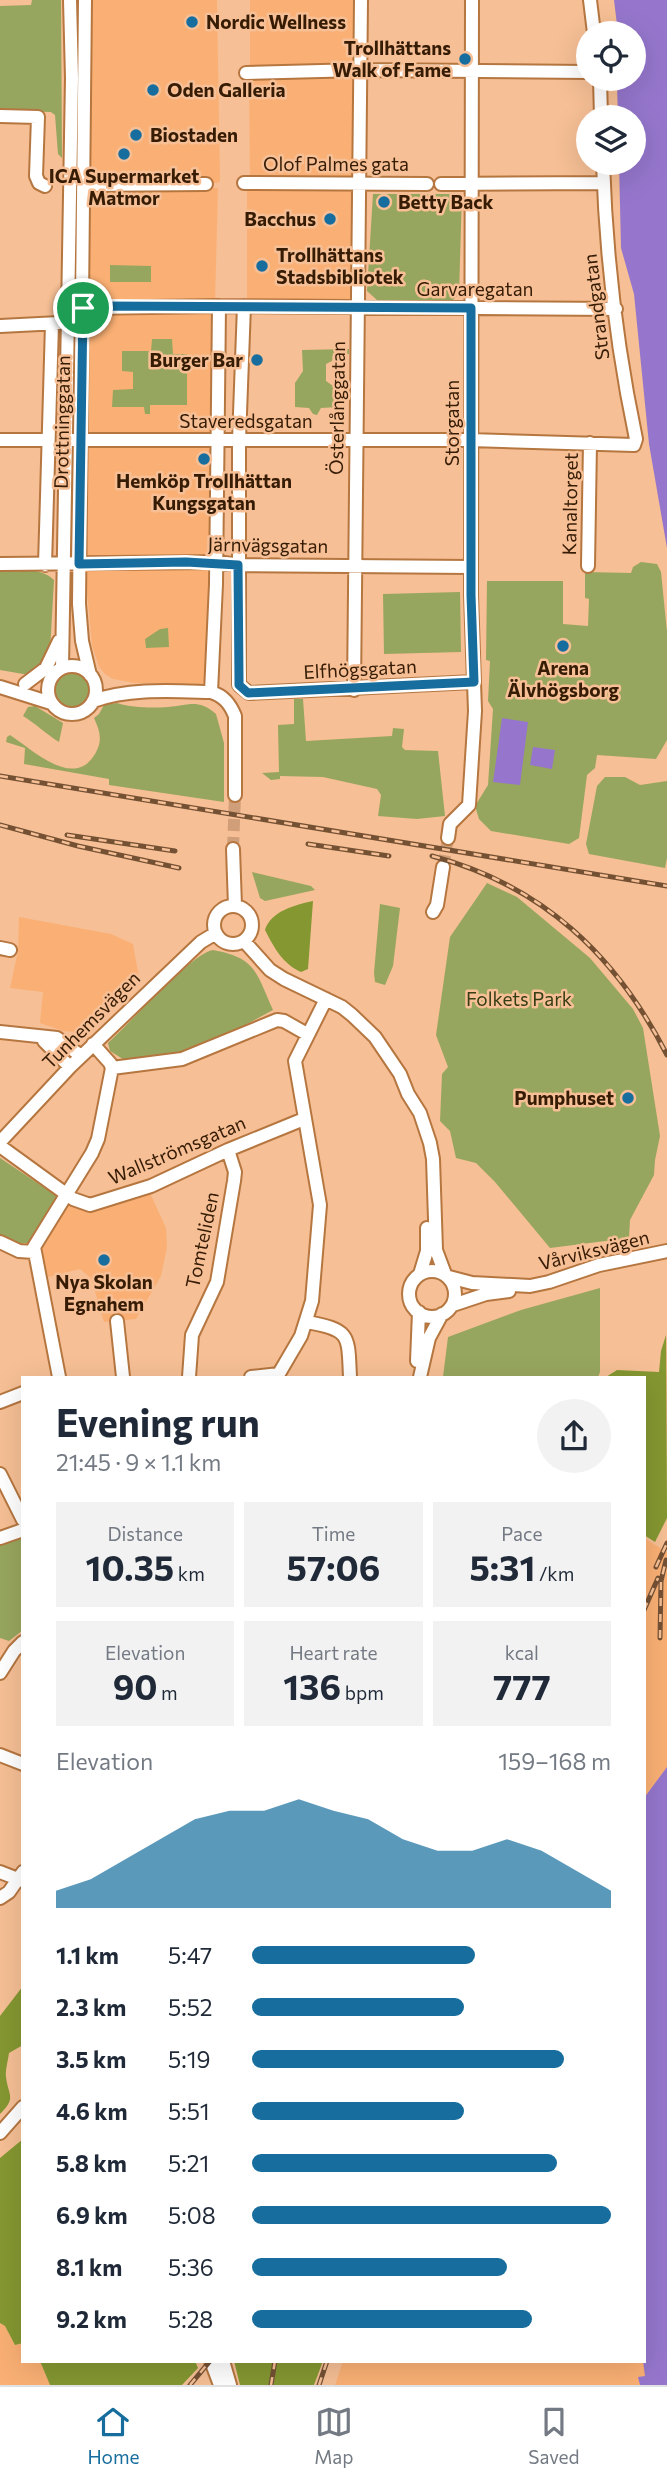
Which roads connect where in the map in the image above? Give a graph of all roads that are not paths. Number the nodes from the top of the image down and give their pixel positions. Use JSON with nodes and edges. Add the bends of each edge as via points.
{"nodes":[{"id":1,"x":70,"y":0,"type":"edge"},
{"id":2,"x":85,"y":0,"type":"edge"},
{"id":3,"x":361,"y":0,"type":"edge"},
{"id":4,"x":472,"y":0,"type":"edge"},
{"id":5,"x":590,"y":0,"type":"edge"},
{"id":6,"x":593,"y":21,"type":"edge"},
{"id":7,"x":360,"y":71,"type":"junction"},
{"id":8,"x":471,"y":72,"type":"junction"},
{"id":9,"x":576,"y":72,"type":"edge"},
{"id":10,"x":246,"y":73,"type":"dead end"},
{"id":11,"x":0,"y":116,"type":"edge"},
{"id":12,"x":603,"y":175,"type":"edge"},
{"id":13,"x":244,"y":183,"type":"dead end"},
{"id":14,"x":603,"y":183,"type":"junction"},
{"id":15,"x":206,"y":184,"type":"dead end"},
{"id":16,"x":358,"y":184,"type":"junction"},
{"id":17,"x":427,"y":184,"type":"dead end"},
{"id":18,"x":441,"y":184,"type":"dead end"},
{"id":19,"x":471,"y":184,"type":"junction"},
{"id":20,"x":83,"y":185,"type":"junction"},
{"id":21,"x":45,"y":186,"type":"dead end"},
{"id":22,"x":219,"y":306,"type":"junction"},
{"id":23,"x":244,"y":306,"type":"junction"},
{"id":24,"x":357,"y":307,"type":"junction"},
{"id":25,"x":83,"y":308,"type":"junction"},
{"id":26,"x":471,"y":308,"type":"junction"},
{"id":27,"x":616,"y":309,"type":"junction"},
{"id":28,"x":68,"y":322,"type":"junction"},
{"id":29,"x":52,"y":324,"type":"junction"},
{"id":30,"x":0,"y":326,"type":"edge"},
{"id":31,"x":0,"y":440,"type":"edge"},
{"id":32,"x":47,"y":440,"type":"junction"},
{"id":33,"x":67,"y":440,"type":"junction"},
{"id":34,"x":82,"y":440,"type":"junction"},
{"id":35,"x":216,"y":440,"type":"junction"},
{"id":36,"x":239,"y":440,"type":"junction"},
{"id":37,"x":470,"y":440,"type":"junction"},
{"id":38,"x":357,"y":441,"type":"junction"},
{"id":39,"x":590,"y":443,"type":"junction"},
{"id":40,"x":634,"y":445,"type":"joint"},
{"id":41,"x":216,"y":562,"type":"junction"},
{"id":42,"x":0,"y":564,"type":"edge"},
{"id":43,"x":79,"y":564,"type":"junction"},
{"id":44,"x":45,"y":565,"type":"junction"},
{"id":45,"x":65,"y":565,"type":"junction"},
{"id":46,"x":238,"y":565,"type":"junction"},
{"id":47,"x":355,"y":566,"type":"junction"},
{"id":48,"x":588,"y":566,"type":"dead end"},
{"id":49,"x":471,"y":567,"type":"junction"},
{"id":50,"x":64,"y":627,"type":"junction"},
{"id":51,"x":62,"y":668,"type":"junction"},
{"id":52,"x":92,"y":679,"type":"junction"},
{"id":53,"x":474,"y":682,"type":"junction"},
{"id":54,"x":49,"y":683,"type":"junction"},
{"id":55,"x":24,"y":684,"type":"junction"},
{"id":56,"x":2,"y":687,"type":"edge"},
{"id":57,"x":354,"y":690,"type":"junction"},
{"id":58,"x":144,"y":692,"type":"junction"},
{"id":59,"x":211,"y":692,"type":"junction"},
{"id":60,"x":93,"y":701,"type":"junction"},
{"id":61,"x":51,"y":703,"type":"junction"},
{"id":62,"x":235,"y":795,"type":"tunnel mouth"},
{"id":63,"x":447,"y":838,"type":"tunnel mouth"},
{"id":64,"x":233,"y":849,"type":"tunnel mouth"},
{"id":65,"x":443,"y":867,"type":"tunnel mouth"},
{"id":66,"x":235,"y":906,"type":"junction"},
{"id":67,"x":433,"y":912,"type":"dead end"},
{"id":68,"x":216,"y":933,"type":"junction"},
{"id":69,"x":244,"y":941,"type":"junction"},
{"id":70,"x":326,"y":999,"type":"junction"},
{"id":71,"x":0,"y":1032,"type":"edge"},
{"id":72,"x":307,"y":1034,"type":"junction"},
{"id":73,"x":42,"y":1037,"type":"junction"},
{"id":74,"x":93,"y":1044,"type":"junction"},
{"id":75,"x":80,"y":1056,"type":"junction"},
{"id":76,"x":70,"y":1067,"type":"junction"},
{"id":77,"x":112,"y":1068,"type":"junction"},
{"id":78,"x":408,"y":1094,"type":"junction"},
{"id":79,"x":304,"y":1119,"type":"junction"},
{"id":80,"x":0,"y":1144,"type":"edge"},
{"id":81,"x":228,"y":1150,"type":"junction"},
{"id":82,"x":65,"y":1194,"type":"junction"},
{"id":83,"x":0,"y":1242,"type":"edge"},
{"id":84,"x":667,"y":1251,"type":"edge"},
{"id":85,"x":34,"y":1252,"type":"junction"},
{"id":86,"x":420,"y":1274,"type":"junction"},
{"id":87,"x":447,"y":1276,"type":"junction"},
{"id":88,"x":530,"y":1286,"type":"junction"},
{"id":89,"x":453,"y":1305,"type":"junction"},
{"id":90,"x":419,"y":1312,"type":"junction"},
{"id":91,"x":442,"y":1314,"type":"junction"},
{"id":92,"x":117,"y":1321,"type":"dead end"},
{"id":93,"x":307,"y":1322,"type":"junction"},
{"id":94,"x":58,"y":1376,"type":"edge"},
{"id":95,"x":123,"y":1376,"type":"edge"},
{"id":96,"x":189,"y":1376,"type":"edge"},
{"id":97,"x":278,"y":1376,"type":"edge"},
{"id":98,"x":350,"y":1376,"type":"edge"},
{"id":99,"x":420,"y":1376,"type":"edge"},
{"id":100,"x":420,"y":1376,"type":"edge"},
{"id":101,"x":21,"y":1394,"type":"edge"},
{"id":102,"x":0,"y":1402,"type":"edge"},
{"id":103,"x":0,"y":1474,"type":"edge"},
{"id":104,"x":21,"y":1516,"type":"edge"},
{"id":105,"x":21,"y":1531,"type":"edge"},
{"id":106,"x":0,"y":1538,"type":"edge"},
{"id":107,"x":0,"y":1645,"type":"edge"},
{"id":108,"x":20,"y":1649,"type":"edge"},
{"id":109,"x":0,"y":1673,"type":"edge"},
{"id":110,"x":0,"y":1755,"type":"edge"},
{"id":111,"x":21,"y":1763,"type":"edge"},
{"id":112,"x":0,"y":1872,"type":"edge"},
{"id":113,"x":21,"y":1878,"type":"edge"},
{"id":114,"x":0,"y":1898,"type":"edge"},
{"id":115,"x":21,"y":2109,"type":"edge"},
{"id":116,"x":21,"y":2122,"type":"edge"},
{"id":117,"x":0,"y":2133,"type":"edge"},
{"id":118,"x":0,"y":2142,"type":"edge"},
{"id":119,"x":212,"y":2363,"type":"edge"},
{"id":120,"x":224,"y":2363,"type":"edge"},
{"id":121,"x":220,"y":2385,"type":"edge"},
{"id":122,"x":230,"y":2385,"type":"edge"}],
"edges":[{"from":1,"to":28,"type":"street","name":"Drottninggatan"},
{"from":2,"to":20,"type":"street","name":"Drottninggatan"},
{"from":3,"to":7,"type":"street","name":"Österlånggatan"},
{"from":4,"to":8,"type":"street","name":"Storgatan"},
{"from":5,"to":6,"type":"street"},
{"from":7,"to":8,"type":"street"},
{"from":7,"to":10,"type":"street"},
{"from":7,"to":16,"type":"street","name":"Österlånggatan"},
{"from":8,"to":9,"type":"street"},
{"from":8,"to":19,"type":"street","name":"Storgatan"},
{"from":11,"to":21,"type":"street","via":[[44,117],[36,176]]},
{"from":12,"to":14,"type":"street","name":"Strandgatan"},
{"from":13,"to":16,"type":"street","name":"Olof Palmes gata"},
{"from":14,"to":19,"type":"street"},
{"from":14,"to":27,"type":"street","name":"Strandgatan"},
{"from":15,"to":20,"type":"street"},
{"from":16,"to":17,"type":"street","name":"Olof Palmes gata"},
{"from":16,"to":24,"type":"street","name":"Österlånggatan"},
{"from":18,"to":19,"type":"street"},
{"from":19,"to":26,"type":"street","name":"Storgatan"},
{"from":20,"to":25,"type":"street","name":"Drottninggatan"},
{"from":22,"to":23,"type":"street","name":"Garvaregatan"},
{"from":22,"to":25,"type":"street","name":"Garvaregatan"},
{"from":22,"to":35,"type":"street"},
{"from":23,"to":24,"type":"street","name":"Garvaregatan"},
{"from":23,"to":36,"type":"street"},
{"from":24,"to":26,"type":"street","name":"Garvaregatan"},
{"from":24,"to":38,"type":"street","name":"Österlånggatan"},
{"from":25,"to":28,"type":"street"},
{"from":25,"to":34,"type":"street","name":"Drottninggatan"},
{"from":26,"to":27,"type":"street","name":"Garvaregatan"},
{"from":26,"to":37,"type":"street","name":"Storgatan"},
{"from":27,"to":40,"type":"street","name":"Strandgatan"},
{"from":28,"to":29,"type":"street"},
{"from":28,"to":33,"type":"street","name":"Drottninggatan"},
{"from":29,"to":30,"type":"street"},
{"from":29,"to":32,"type":"street","name":"Drottninggatan"},
{"from":31,"to":32,"type":"street"},
{"from":32,"to":44,"type":"street","name":"Drottninggatan"},
{"from":33,"to":34,"type":"street","name":"Staveredsgatan"},
{"from":33,"to":45,"type":"street","name":"Drottninggatan"},
{"from":34,"to":35,"type":"street","name":"Staveredsgatan"},
{"from":34,"to":43,"type":"street","name":"Drottninggatan"},
{"from":35,"to":36,"type":"street","name":"Staveredsgatan"},
{"from":35,"to":41,"type":"street"},
{"from":36,"to":38,"type":"street","name":"Staveredsgatan"},
{"from":36,"to":46,"type":"street"},
{"from":37,"to":38,"type":"street","name":"Staveredsgatan"},
{"from":37,"to":39,"type":"street","name":"Staveredsgatan"},
{"from":37,"to":49,"type":"street","name":"Storgatan"},
{"from":38,"to":47,"type":"street","name":"Österlånggatan"},
{"from":39,"to":40,"type":"street","name":"Staveredsgatan"},
{"from":39,"to":48,"type":"street","name":"Kanaltorget"},
{"from":41,"to":43,"type":"street","name":"Järnvägsgatan"},
{"from":41,"to":46,"type":"street","name":"Järnvägsgatan"},
{"from":41,"to":59,"type":"street"},
{"from":42,"to":44,"type":"street","name":"Järnvägsgatan"},
{"from":43,"to":45,"type":"street","name":"Järnvägsgatan"},
{"from":43,"to":52,"type":"street","name":"Drottninggatan","via":[[79,620]]},
{"from":44,"to":45,"type":"street","name":"Järnvägsgatan"},
{"from":45,"to":50,"type":"street","name":"Drottninggatan"},
{"from":46,"to":47,"type":"street","name":"Järnvägsgatan"},
{"from":46,"to":57,"type":"street","name":"Elfhögsgatan","via":[[239,685],[248,693]]},
{"from":47,"to":49,"type":"street","name":"Järnvägsgatan"},
{"from":47,"to":57,"type":"street","name":"Österlånggatan"},
{"from":49,"to":53,"type":"street","name":"Storgatan"},
{"from":50,"to":51,"type":"street","name":"Drottninggatan"},
{"from":50,"to":55,"type":"street","via":[[46,668]]},
{"from":51,"to":52,"type":"street","via":[[76,667]]},
{"from":51,"to":54,"type":"street"},
{"from":52,"to":58,"type":"street"},
{"from":52,"to":60,"type":"street"},
{"from":53,"to":57,"type":"street","name":"Elfhögsgatan"},
{"from":53,"to":63,"type":"street","name":"Storgatan","via":[[469,805],[454,817]]},
{"from":54,"to":55,"type":"street"},
{"from":54,"to":61,"type":"street"},
{"from":55,"to":56,"type":"street"},
{"from":56,"to":61,"type":"street"},
{"from":58,"to":59,"type":"street"},
{"from":58,"to":60,"type":"street"},
{"from":59,"to":62,"type":"street","via":[[227,701],[234,716]]},
{"from":60,"to":61,"type":"street","via":[[72,714]]},
{"from":64,"to":66,"type":"street"},
{"from":65,"to":67,"type":"street"},
{"from":66,"to":68,"type":"street","via":[[218,914]]},
{"from":66,"to":69,"type":"street","via":[[252,920]]},
{"from":68,"to":69,"type":"street","via":[[229,944]]},
{"from":68,"to":74,"type":"street","name":"Tunhemsvägen"},
{"from":69,"to":70,"type":"street","via":[[270,970]]},
{"from":70,"to":72,"type":"street"},
{"from":70,"to":78,"type":"street","via":[[352,1015],[374,1037]]},
{"from":71,"to":73,"type":"street"},
{"from":72,"to":77,"type":"street","via":[[276,1020],[182,1059]]},
{"from":72,"to":79,"type":"street","via":[[295,1061]]},
{"from":73,"to":75,"type":"street","via":[[63,1040]]},
{"from":73,"to":76,"type":"street"},
{"from":74,"to":75,"type":"street","name":"Tunhemsvägen"},
{"from":74,"to":77,"type":"street"},
{"from":75,"to":76,"type":"street","name":"Tunhemsvägen"},
{"from":76,"to":80,"type":"street","name":"Tunhemsvägen"},
{"from":77,"to":82,"type":"street","via":[[98,1139]]},
{"from":78,"to":86,"type":"street","via":[[427,1183],[427,1251]]},
{"from":78,"to":87,"type":"street","via":[[433,1159],[436,1250]]},
{"from":79,"to":81,"type":"street","name":"Wallströmsgatan"},
{"from":79,"to":93,"type":"street","via":[[320,1205],[313,1301]]},
{"from":80,"to":82,"type":"street","name":"Wallströmsgatan"},
{"from":81,"to":82,"type":"street","name":"Wallströmsgatan","via":[[151,1186],[96,1205]]},
{"from":81,"to":96,"type":"street","name":"Tomteliden","via":[[234,1181],[219,1269],[192,1335]]},
{"from":82,"to":85,"type":"street"},
{"from":83,"to":85,"type":"street"},
{"from":84,"to":88,"type":"street","name":"Vårviksvägen","via":[[598,1265]]},
{"from":85,"to":94,"type":"street"},
{"from":86,"to":87,"type":"street","via":[[434,1271]]},
{"from":86,"to":90,"type":"street","via":[[410,1296]]},
{"from":87,"to":88,"type":"street","name":"Vårviksvägen","via":[[472,1283]]},
{"from":87,"to":89,"type":"street","via":[[456,1292]]},
{"from":88,"to":89,"type":"street"},
{"from":89,"to":91,"type":"street"},
{"from":90,"to":91,"type":"street"},
{"from":90,"to":99,"type":"street"},
{"from":91,"to":100,"type":"street","via":[[429,1338]]},
{"from":92,"to":95,"type":"street"},
{"from":93,"to":97,"type":"street"},
{"from":93,"to":98,"type":"street","via":[[330,1326],[344,1335]]},
{"from":101,"to":102,"type":"street"},
{"from":103,"to":104,"type":"street"},
{"from":105,"to":106,"type":"street"},
{"from":107,"to":108,"type":"street"},
{"from":108,"to":109,"type":"street"},
{"from":110,"to":111,"type":"street"},
{"from":112,"to":113,"type":"street"},
{"from":113,"to":114,"type":"street"},
{"from":115,"to":117,"type":"street"},
{"from":116,"to":118,"type":"street"},
{"from":119,"to":121,"type":"street"},
{"from":120,"to":122,"type":"street"}]}
